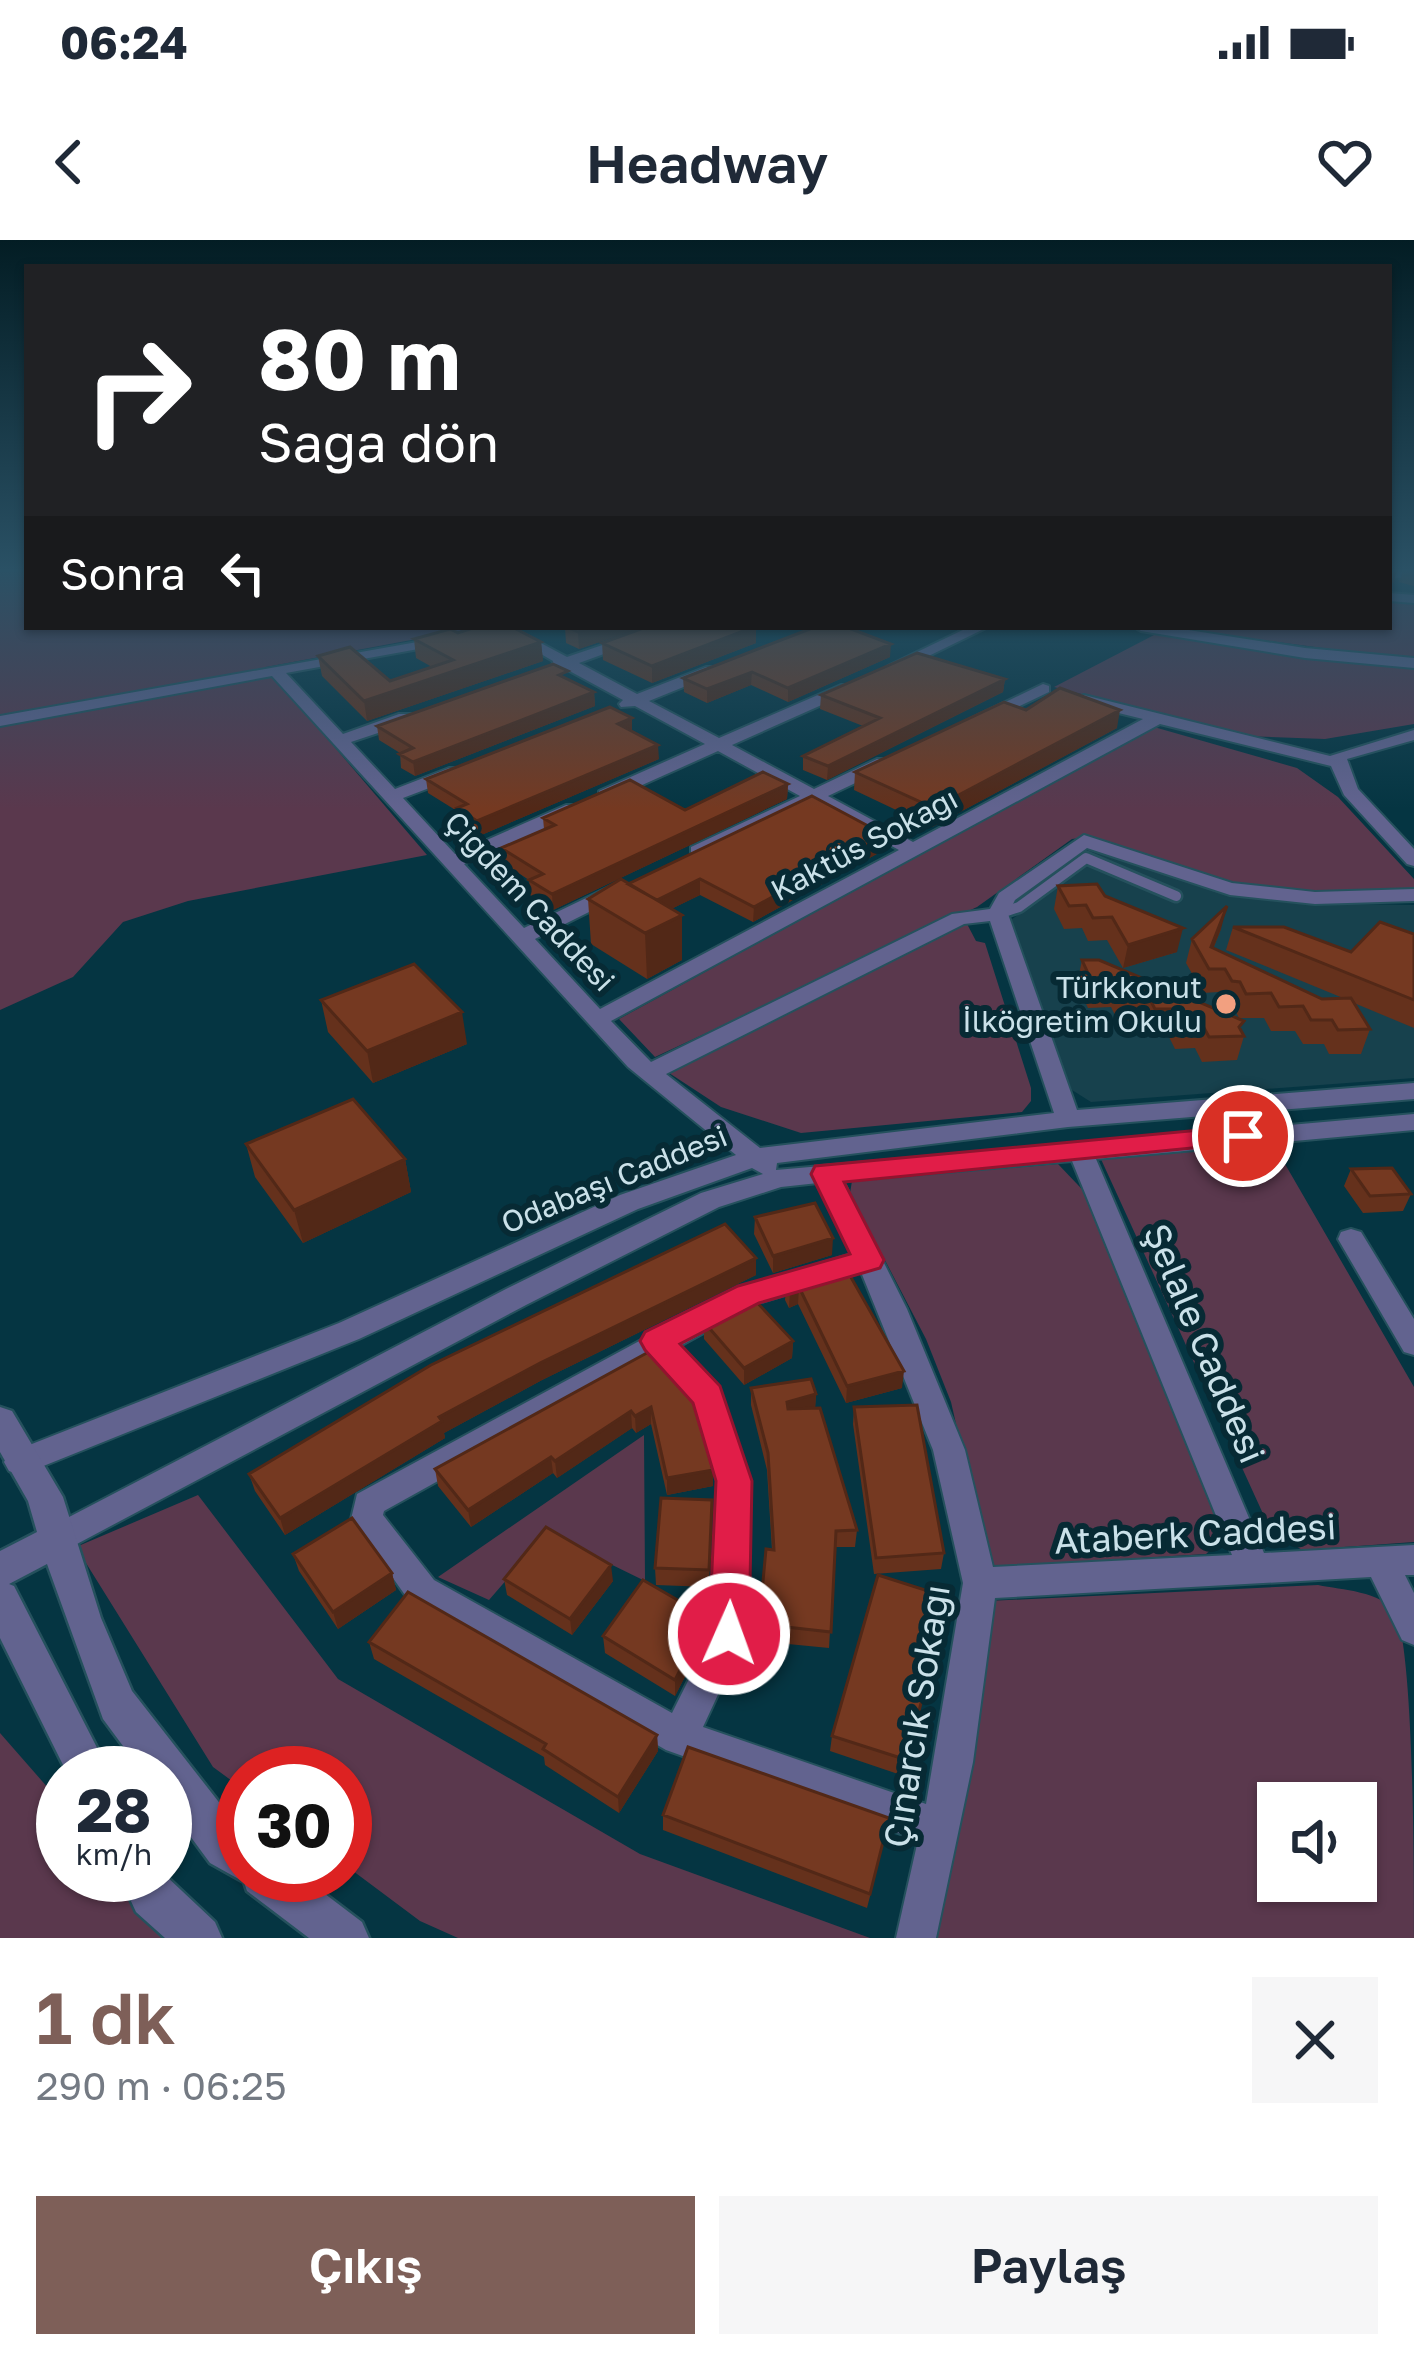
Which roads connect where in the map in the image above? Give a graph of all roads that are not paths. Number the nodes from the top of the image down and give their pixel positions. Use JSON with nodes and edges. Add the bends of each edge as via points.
{"nodes":[{"id":1,"x":386,"y":650,"type":"edge"},
{"id":2,"x":545,"y":650,"type":"edge"},
{"id":3,"x":601,"y":650,"type":"edge"},
{"id":4,"x":899,"y":650,"type":"edge"},
{"id":5,"x":931,"y":650,"type":"edge"},
{"id":6,"x":1288,"y":650,"type":"edge"},
{"id":7,"x":917,"y":657,"type":"junction"},
{"id":8,"x":739,"y":660,"type":"edge"},
{"id":9,"x":565,"y":662,"type":"junction"},
{"id":10,"x":940,"y":663,"type":"edge"},
{"id":11,"x":1414,"y":663,"type":"edge"},
{"id":12,"x":274,"y":670,"type":"junction"},
{"id":13,"x":542,"y":670,"type":"edge"},
{"id":14,"x":877,"y":674,"type":"edge"},
{"id":15,"x":1008,"y":680,"type":"edge"},
{"id":16,"x":857,"y":683,"type":"edge"},
{"id":17,"x":1043,"y":689,"type":"junction"},
{"id":18,"x":636,"y":700,"type":"junction"},
{"id":19,"x":614,"y":709,"type":"edge"},
{"id":20,"x":429,"y":710,"type":"edge"},
{"id":21,"x":1156,"y":718,"type":"junction"},
{"id":22,"x":0,"y":721,"type":"edge"},
{"id":23,"x":959,"y":728,"type":"edge"},
{"id":24,"x":1414,"y":735,"type":"edge"},
{"id":25,"x":339,"y":741,"type":"junction"},
{"id":26,"x":717,"y":745,"type":"junction"},
{"id":27,"x":895,"y":757,"type":"edge"},
{"id":28,"x":480,"y":762,"type":"edge"},
{"id":29,"x":1338,"y":763,"type":"junction"},
{"id":30,"x":811,"y":796,"type":"junction"},
{"id":31,"x":391,"y":797,"type":"junction"},
{"id":32,"x":916,"y":851,"type":"junction"},
{"id":33,"x":687,"y":856,"type":"edge"},
{"id":34,"x":1414,"y":860,"type":"edge"},
{"id":35,"x":452,"y":862,"type":"junction"},
{"id":36,"x":646,"y":876,"type":"edge"},
{"id":37,"x":1414,"y":895,"type":"edge"},
{"id":38,"x":1176,"y":896,"type":"dead end"},
{"id":39,"x":998,"y":914,"type":"junction"},
{"id":40,"x":523,"y":937,"type":"junction"},
{"id":41,"x":599,"y":1018,"type":"junction"},
{"id":42,"x":650,"y":1073,"type":"junction"},
{"id":43,"x":1414,"y":1090,"type":"edge"},
{"id":44,"x":1068,"y":1119,"type":"junction"},
{"id":45,"x":1414,"y":1122,"type":"edge"},
{"id":46,"x":1080,"y":1150,"type":"junction"},
{"id":47,"x":755,"y":1157,"type":"junction"},
{"id":48,"x":826,"y":1174,"type":"junction"},
{"id":49,"x":780,"y":1178,"type":"junction"},
{"id":50,"x":1351,"y":1239,"type":"dead end"},
{"id":51,"x":868,"y":1260,"type":"junction"},
{"id":52,"x":657,"y":1341,"type":"junction"},
{"id":53,"x":1414,"y":1344,"type":"edge"},
{"id":54,"x":0,"y":1421,"type":"edge"},
{"id":55,"x":10,"y":1469,"type":"edge"},
{"id":56,"x":60,"y":1538,"type":"junction"},
{"id":57,"x":1398,"y":1561,"type":"edge"},
{"id":58,"x":1254,"y":1568,"type":"junction"},
{"id":59,"x":0,"y":1570,"type":"edge"},
{"id":60,"x":980,"y":1583,"type":"junction"},
{"id":61,"x":0,"y":1598,"type":"edge"},
{"id":62,"x":1414,"y":1629,"type":"edge"},
{"id":63,"x":680,"y":1737,"type":"junction"},
{"id":64,"x":75,"y":1746,"type":"edge"},
{"id":65,"x":940,"y":1828,"type":"junction"},
{"id":66,"x":216,"y":1833,"type":"edge"},
{"id":67,"x":159,"y":1902,"type":"edge"},
{"id":68,"x":299,"y":1902,"type":"edge"},
{"id":69,"x":199,"y":1938,"type":"edge"},
{"id":70,"x":346,"y":1938,"type":"edge"},
{"id":71,"x":916,"y":1938,"type":"edge"}],
"edges":[{"from":1,"to":12,"type":"street"},
{"from":2,"to":9,"type":"street"},
{"from":3,"to":9,"type":"street"},
{"from":4,"to":7,"type":"street"},
{"from":5,"to":7,"type":"street"},
{"from":6,"to":11,"type":"street"},
{"from":7,"to":10,"type":"street"},
{"from":7,"to":14,"type":"street"},
{"from":8,"to":18,"type":"street"},
{"from":9,"to":13,"type":"street"},
{"from":9,"to":18,"type":"street"},
{"from":12,"to":22,"type":"street"},
{"from":12,"to":25,"type":"street","name":"Çiğdem Caddesi"},
{"from":15,"to":17,"type":"street"},
{"from":16,"to":26,"type":"street"},
{"from":17,"to":21,"type":"street"},
{"from":17,"to":23,"type":"street"},
{"from":18,"to":19,"type":"street"},
{"from":18,"to":26,"type":"street"},
{"from":20,"to":25,"type":"street"},
{"from":21,"to":29,"type":"street"},
{"from":21,"to":32,"type":"street","name":"Kaktüs Sokağı"},
{"from":24,"to":29,"type":"street","via":[[1360,747]]},
{"from":25,"to":31,"type":"street","name":"Çiğdem Caddesi"},
{"from":26,"to":30,"type":"street"},
{"from":26,"to":35,"type":"street"},
{"from":27,"to":30,"type":"street"},
{"from":28,"to":31,"type":"street"},
{"from":29,"to":34,"type":"street","via":[[1351,790]]},
{"from":30,"to":32,"type":"street"},
{"from":30,"to":33,"type":"street"},
{"from":31,"to":35,"type":"street","name":"Çiğdem Caddesi"},
{"from":32,"to":41,"type":"street","name":"Kaktüs Sokağı"},
{"from":35,"to":40,"type":"street","name":"Çiğdem Caddesi"},
{"from":36,"to":40,"type":"street"},
{"from":37,"to":39,"type":"street","via":[[1315,898],[1230,889],[1084,841],[1006,897]]},
{"from":38,"to":39,"type":"lane","via":[[1085,858]]},
{"from":39,"to":42,"type":"street","via":[[959,918]]},
{"from":39,"to":44,"type":"street"},
{"from":40,"to":41,"type":"street","name":"Çiğdem Caddesi"},
{"from":41,"to":42,"type":"street","name":"Çiğdem Caddesi"},
{"from":42,"to":47,"type":"street","name":"Çiğdem Caddesi"},
{"from":43,"to":44,"type":"street","name":"Odabaşı Caddesi"},
{"from":44,"to":47,"type":"street","name":"Odabaşı Caddesi"},
{"from":45,"to":46,"type":"street","name":"Odabaşı Caddesi"},
{"from":46,"to":48,"type":"street","name":"Odabaşı Caddesi"},
{"from":46,"to":58,"type":"street","name":"Şelale Caddesi"},
{"from":47,"to":49,"type":"street","name":"Çiğdem Caddesi"},
{"from":47,"to":55,"type":"street","name":"Odabaşı Caddesi","via":[[629,1202],[349,1331]]},
{"from":48,"to":49,"type":"street","name":"Odabaşı Caddesi"},
{"from":48,"to":51,"type":"street","name":"Çınarcık Sokağı"},
{"from":49,"to":56,"type":"street","name":"Odabaşı Caddesi","via":[[710,1200],[516,1297]]},
{"from":50,"to":53,"type":"street"},
{"from":51,"to":52,"type":"street","via":[[749,1294]]},
{"from":51,"to":60,"type":"street","name":"Çınarcık Sokağı","via":[[949,1450]]},
{"from":52,"to":63,"type":"street","via":[[708,1396],[734,1481],[729,1634]]},
{"from":52,"to":63,"type":"street","via":[[368,1504],[367,1519],[422,1592]]},
{"from":54,"to":55,"type":"street"},
{"from":55,"to":56,"type":"street","via":[[45,1497]]},
{"from":56,"to":59,"type":"street"},
{"from":56,"to":66,"type":"street","via":[[118,1705]]},
{"from":57,"to":58,"type":"street","name":"Ataberk Caddesi"},
{"from":57,"to":62,"type":"street"},
{"from":58,"to":60,"type":"street","name":"Ataberk Caddesi"},
{"from":60,"to":65,"type":"street","name":"Çınarcık Sokağı"},
{"from":61,"to":64,"type":"street"},
{"from":63,"to":65,"type":"street"},
{"from":65,"to":71,"type":"street","name":"Çınarcık Sokağı"},
{"from":67,"to":69,"type":"street"},
{"from":68,"to":70,"type":"street"}]}
